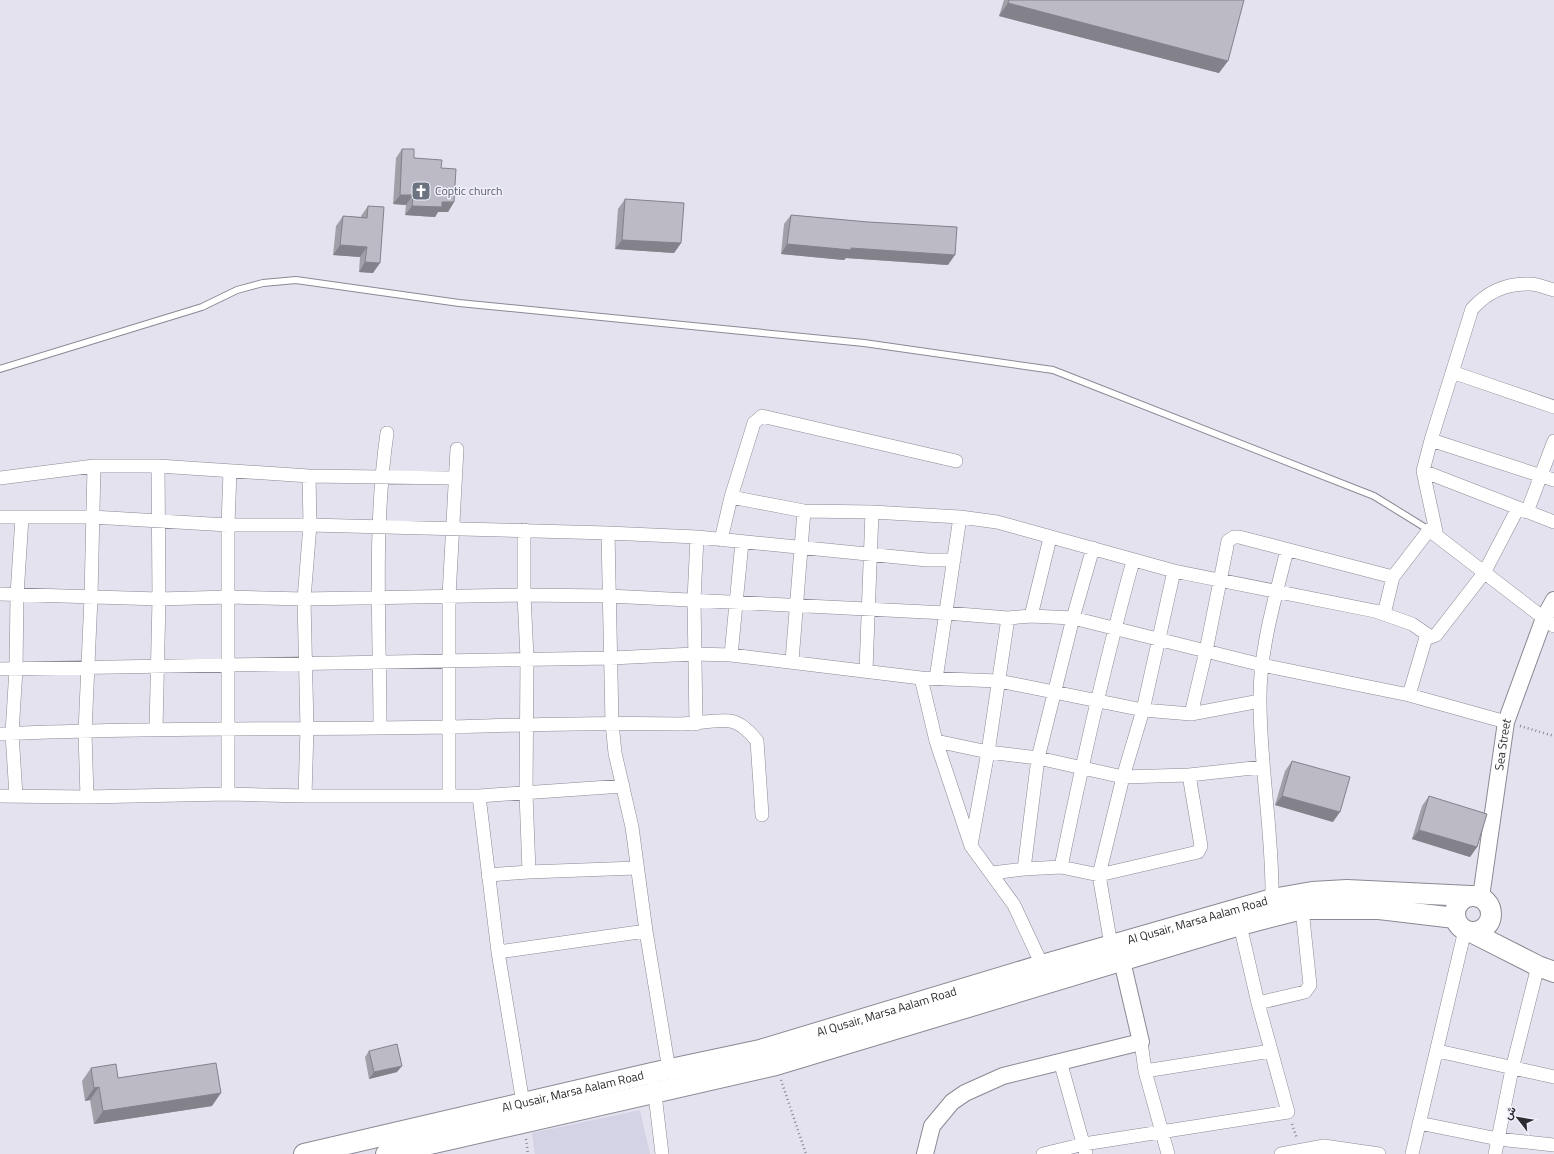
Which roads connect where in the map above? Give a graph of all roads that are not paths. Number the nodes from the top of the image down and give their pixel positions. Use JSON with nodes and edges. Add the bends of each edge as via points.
{"nodes":[{"id":1,"x":1554,"y":290,"type":"edge"},
{"id":2,"x":0,"y":369,"type":"edge"},
{"id":3,"x":1452,"y":372,"type":"junction"},
{"id":4,"x":1554,"y":407,"type":"edge"},
{"id":5,"x":387,"y":433,"type":"dead end"},
{"id":6,"x":1431,"y":440,"type":"junction"},
{"id":7,"x":1554,"y":441,"type":"edge"},
{"id":8,"x":457,"y":449,"type":"dead end"},
{"id":9,"x":956,"y":461,"type":"dead end"},
{"id":10,"x":94,"y":466,"type":"junction"},
{"id":11,"x":158,"y":466,"type":"junction"},
{"id":12,"x":230,"y":471,"type":"junction"},
{"id":13,"x":1423,"y":471,"type":"junction"},
{"id":14,"x":309,"y":476,"type":"junction"},
{"id":15,"x":1540,"y":476,"type":"junction"},
{"id":16,"x":0,"y":478,"type":"edge"},
{"id":17,"x":381,"y":478,"type":"junction"},
{"id":18,"x":455,"y":478,"type":"junction"},
{"id":19,"x":1554,"y":480,"type":"edge"},
{"id":20,"x":731,"y":497,"type":"junction"},
{"id":21,"x":1522,"y":510,"type":"junction"},
{"id":22,"x":804,"y":511,"type":"junction"},
{"id":23,"x":872,"y":512,"type":"junction"},
{"id":24,"x":0,"y":517,"type":"edge"},
{"id":25,"x":22,"y":517,"type":"junction"},
{"id":26,"x":92,"y":517,"type":"junction"},
{"id":27,"x":960,"y":517,"type":"junction"},
{"id":28,"x":159,"y":522,"type":"junction"},
{"id":29,"x":1554,"y":522,"type":"edge"},
{"id":30,"x":228,"y":525,"type":"junction"},
{"id":31,"x":310,"y":525,"type":"junction"},
{"id":32,"x":379,"y":528,"type":"junction"},
{"id":33,"x":452,"y":530,"type":"junction"},
{"id":34,"x":524,"y":530,"type":"junction"},
{"id":35,"x":608,"y":533,"type":"junction"},
{"id":36,"x":1433,"y":533,"type":"junction"},
{"id":37,"x":697,"y":537,"type":"junction"},
{"id":38,"x":1050,"y":538,"type":"junction"},
{"id":39,"x":721,"y":540,"type":"junction"},
{"id":40,"x":742,"y":542,"type":"junction"},
{"id":41,"x":801,"y":548,"type":"junction"},
{"id":42,"x":1093,"y":548,"type":"junction"},
{"id":43,"x":1287,"y":550,"type":"junction"},
{"id":44,"x":869,"y":555,"type":"junction"},
{"id":45,"x":954,"y":560,"type":"junction"},
{"id":46,"x":1133,"y":561,"type":"junction"},
{"id":47,"x":1174,"y":571,"type":"junction"},
{"id":48,"x":1484,"y":573,"type":"junction"},
{"id":49,"x":1393,"y":577,"type":"junction"},
{"id":50,"x":1220,"y":581,"type":"junction"},
{"id":51,"x":1276,"y":593,"type":"junction"},
{"id":52,"x":0,"y":594,"type":"edge"},
{"id":53,"x":17,"y":595,"type":"junction"},
{"id":54,"x":524,"y":595,"type":"junction"},
{"id":55,"x":449,"y":596,"type":"junction"},
{"id":56,"x":609,"y":596,"type":"junction"},
{"id":57,"x":91,"y":597,"type":"junction"},
{"id":58,"x":229,"y":597,"type":"junction"},
{"id":59,"x":379,"y":598,"type":"junction"},
{"id":60,"x":159,"y":599,"type":"junction"},
{"id":61,"x":304,"y":599,"type":"junction"},
{"id":62,"x":694,"y":600,"type":"junction"},
{"id":63,"x":1554,"y":600,"type":"edge"},
{"id":64,"x":737,"y":602,"type":"junction"},
{"id":65,"x":796,"y":606,"type":"junction"},
{"id":66,"x":867,"y":610,"type":"junction"},
{"id":67,"x":946,"y":613,"type":"junction"},
{"id":68,"x":1384,"y":614,"type":"junction"},
{"id":69,"x":1032,"y":616,"type":"junction"},
{"id":70,"x":1008,"y":618,"type":"junction"},
{"id":71,"x":1073,"y":618,"type":"junction"},
{"id":72,"x":1549,"y":622,"type":"edge"},
{"id":73,"x":1115,"y":628,"type":"junction"},
{"id":74,"x":1427,"y":634,"type":"junction"},
{"id":75,"x":1158,"y":639,"type":"junction"},
{"id":76,"x":1206,"y":652,"type":"junction"},
{"id":77,"x":694,"y":654,"type":"junction"},
{"id":78,"x":731,"y":655,"type":"junction"},
{"id":79,"x":527,"y":658,"type":"junction"},
{"id":80,"x":611,"y":658,"type":"junction"},
{"id":81,"x":449,"y":660,"type":"junction"},
{"id":82,"x":380,"y":661,"type":"junction"},
{"id":83,"x":792,"y":661,"type":"junction"},
{"id":84,"x":306,"y":664,"type":"junction"},
{"id":85,"x":1262,"y":665,"type":"junction"},
{"id":86,"x":157,"y":666,"type":"junction"},
{"id":87,"x":230,"y":666,"type":"junction"},
{"id":88,"x":88,"y":668,"type":"junction"},
{"id":89,"x":0,"y":669,"type":"edge"},
{"id":90,"x":16,"y":669,"type":"junction"},
{"id":91,"x":866,"y":670,"type":"junction"},
{"id":92,"x":921,"y":678,"type":"junction"},
{"id":93,"x":936,"y":679,"type":"junction"},
{"id":94,"x":999,"y":681,"type":"junction"},
{"id":95,"x":1055,"y":691,"type":"junction"},
{"id":96,"x":1409,"y":695,"type":"junction"},
{"id":97,"x":1098,"y":701,"type":"junction"},
{"id":98,"x":1260,"y":701,"type":"junction"},
{"id":99,"x":1143,"y":710,"type":"junction"},
{"id":100,"x":1191,"y":714,"type":"junction"},
{"id":101,"x":1506,"y":722,"type":"junction"},
{"id":102,"x":612,"y":723,"type":"junction"},
{"id":103,"x":696,"y":724,"type":"junction"},
{"id":104,"x":525,"y":725,"type":"junction"},
{"id":105,"x":450,"y":726,"type":"junction"},
{"id":106,"x":380,"y":728,"type":"junction"},
{"id":107,"x":156,"y":729,"type":"junction"},
{"id":108,"x":229,"y":729,"type":"junction"},
{"id":109,"x":307,"y":729,"type":"junction"},
{"id":110,"x":85,"y":732,"type":"junction"},
{"id":111,"x":6,"y":734,"type":"edge"},
{"id":112,"x":936,"y":741,"type":"junction"},
{"id":113,"x":988,"y":752,"type":"junction"},
{"id":114,"x":1038,"y":758,"type":"junction"},
{"id":115,"x":1262,"y":767,"type":"junction"},
{"id":116,"x":1081,"y":769,"type":"junction"},
{"id":117,"x":1189,"y":775,"type":"junction"},
{"id":118,"x":1123,"y":777,"type":"junction"},
{"id":119,"x":623,"y":786,"type":"junction"},
{"id":120,"x":526,"y":793,"type":"junction"},
{"id":121,"x":228,"y":794,"type":"junction"},
{"id":122,"x":0,"y":796,"type":"edge"},
{"id":123,"x":16,"y":796,"type":"junction"},
{"id":124,"x":305,"y":796,"type":"junction"},
{"id":125,"x":449,"y":796,"type":"junction"},
{"id":126,"x":479,"y":796,"type":"junction"},
{"id":127,"x":88,"y":797,"type":"junction"},
{"id":128,"x":762,"y":815,"type":"dead end"},
{"id":129,"x":971,"y":846,"type":"junction"},
{"id":130,"x":1061,"y":867,"type":"junction"},
{"id":131,"x":636,"y":868,"type":"junction"},
{"id":132,"x":1024,"y":869,"type":"junction"},
{"id":133,"x":529,"y":872,"type":"junction"},
{"id":134,"x":992,"y":873,"type":"junction"},
{"id":135,"x":1099,"y":875,"type":"junction"},
{"id":136,"x":488,"y":876,"type":"junction"},
{"id":137,"x":1476,"y":896,"type":"junction"},
{"id":138,"x":1272,"y":899,"type":"junction"},
{"id":139,"x":1302,"y":909,"type":"junction"},
{"id":140,"x":1240,"y":925,"type":"junction"},
{"id":141,"x":1464,"y":927,"type":"junction"},
{"id":142,"x":646,"y":931,"type":"junction"},
{"id":143,"x":498,"y":952,"type":"junction"},
{"id":144,"x":1117,"y":952,"type":"junction"},
{"id":145,"x":1042,"y":965,"type":"junction"},
{"id":146,"x":1546,"y":969,"type":"edge"},
{"id":147,"x":1258,"y":1003,"type":"junction"},
{"id":148,"x":1140,"y":1042,"type":"junction"},
{"id":149,"x":1272,"y":1051,"type":"junction"},
{"id":150,"x":1438,"y":1051,"type":"junction"},
{"id":151,"x":1060,"y":1061,"type":"junction"},
{"id":152,"x":1512,"y":1069,"type":"junction"},
{"id":153,"x":660,"y":1071,"type":"junction"},
{"id":154,"x":1145,"y":1071,"type":"junction"},
{"id":155,"x":1554,"y":1077,"type":"edge"},
{"id":156,"x":656,"y":1094,"type":"junction"},
{"id":157,"x":522,"y":1103,"type":"junction"},
{"id":158,"x":1419,"y":1124,"type":"junction"},
{"id":159,"x":1161,"y":1133,"type":"junction"},
{"id":160,"x":1498,"y":1139,"type":"junction"},
{"id":161,"x":1554,"y":1145,"type":"edge"},
{"id":162,"x":1085,"y":1149,"type":"edge"},
{"id":163,"x":1324,"y":1150,"type":"edge"},
{"id":164,"x":415,"y":1151,"type":"edge"},
{"id":165,"x":304,"y":1154,"type":"edge"},
{"id":166,"x":386,"y":1154,"type":"edge"},
{"id":167,"x":662,"y":1154,"type":"edge"},
{"id":168,"x":924,"y":1154,"type":"edge"},
{"id":169,"x":1043,"y":1154,"type":"edge"},
{"id":170,"x":1168,"y":1154,"type":"edge"},
{"id":171,"x":1282,"y":1154,"type":"edge"},
{"id":172,"x":1379,"y":1154,"type":"edge"},
{"id":173,"x":1412,"y":1154,"type":"edge"},
{"id":174,"x":1495,"y":1154,"type":"edge"}],
"edges":[{"from":1,"to":3,"type":"street","via":[[1530,284],[1493,291],[1482,298],[1472,309]]},
{"from":2,"to":36,"type":"lane","via":[[202,307],[237,290],[263,283],[296,280],[459,303],[864,343],[1052,370],[1374,496]]},
{"from":3,"to":4,"type":"street"},
{"from":3,"to":6,"type":"street"},
{"from":5,"to":17,"type":"street"},
{"from":6,"to":13,"type":"street"},
{"from":6,"to":15,"type":"street"},
{"from":7,"to":15,"type":"street"},
{"from":8,"to":18,"type":"street"},
{"from":9,"to":20,"type":"street","via":[[762,416],[754,423]]},
{"from":10,"to":11,"type":"street"},
{"from":10,"to":16,"type":"street"},
{"from":10,"to":26,"type":"street"},
{"from":11,"to":12,"type":"street"},
{"from":11,"to":28,"type":"street"},
{"from":12,"to":14,"type":"street"},
{"from":12,"to":30,"type":"street"},
{"from":13,"to":21,"type":"street"},
{"from":13,"to":36,"type":"street"},
{"from":14,"to":17,"type":"street"},
{"from":14,"to":31,"type":"street"},
{"from":15,"to":19,"type":"street"},
{"from":15,"to":21,"type":"street"},
{"from":17,"to":18,"type":"street"},
{"from":17,"to":32,"type":"street"},
{"from":18,"to":33,"type":"street"},
{"from":20,"to":22,"type":"street"},
{"from":20,"to":39,"type":"street"},
{"from":21,"to":29,"type":"street"},
{"from":21,"to":48,"type":"street"},
{"from":22,"to":23,"type":"street"},
{"from":22,"to":41,"type":"street"},
{"from":23,"to":27,"type":"street"},
{"from":23,"to":44,"type":"street"},
{"from":24,"to":25,"type":"street"},
{"from":25,"to":26,"type":"street"},
{"from":25,"to":53,"type":"street"},
{"from":26,"to":28,"type":"street"},
{"from":26,"to":57,"type":"street"},
{"from":27,"to":38,"type":"street","via":[[997,522]]},
{"from":27,"to":45,"type":"street"},
{"from":28,"to":30,"type":"street"},
{"from":28,"to":60,"type":"street"},
{"from":30,"to":31,"type":"street"},
{"from":30,"to":58,"type":"street"},
{"from":31,"to":32,"type":"street"},
{"from":31,"to":61,"type":"street"},
{"from":32,"to":33,"type":"street"},
{"from":32,"to":59,"type":"street"},
{"from":33,"to":34,"type":"street"},
{"from":33,"to":55,"type":"street"},
{"from":34,"to":35,"type":"street"},
{"from":34,"to":54,"type":"street"},
{"from":35,"to":37,"type":"street"},
{"from":35,"to":56,"type":"street"},
{"from":36,"to":48,"type":"street"},
{"from":36,"to":49,"type":"street"},
{"from":37,"to":39,"type":"street"},
{"from":37,"to":62,"type":"street"},
{"from":38,"to":42,"type":"street"},
{"from":38,"to":69,"type":"street"},
{"from":39,"to":40,"type":"street"},
{"from":40,"to":41,"type":"street"},
{"from":40,"to":64,"type":"street"},
{"from":41,"to":44,"type":"street"},
{"from":41,"to":65,"type":"street"},
{"from":42,"to":46,"type":"street"},
{"from":42,"to":71,"type":"street"},
{"from":43,"to":49,"type":"street"},
{"from":43,"to":50,"type":"street","via":[[1239,537],[1231,538],[1228,541]]},
{"from":43,"to":51,"type":"street"},
{"from":44,"to":45,"type":"street"},
{"from":44,"to":66,"type":"street"},
{"from":45,"to":67,"type":"street"},
{"from":46,"to":47,"type":"street"},
{"from":46,"to":73,"type":"street"},
{"from":47,"to":50,"type":"street"},
{"from":47,"to":75,"type":"street"},
{"from":48,"to":72,"type":"street"},
{"from":48,"to":74,"type":"street","via":[[1436,634],[1431,637]]},
{"from":49,"to":68,"type":"street"},
{"from":50,"to":51,"type":"street"},
{"from":50,"to":76,"type":"street"},
{"from":51,"to":68,"type":"street"},
{"from":51,"to":85,"type":"street"},
{"from":52,"to":53,"type":"street"},
{"from":53,"to":57,"type":"street"},
{"from":53,"to":90,"type":"street"},
{"from":54,"to":55,"type":"street"},
{"from":54,"to":56,"type":"street"},
{"from":54,"to":79,"type":"street"},
{"from":55,"to":59,"type":"street"},
{"from":55,"to":81,"type":"street"},
{"from":56,"to":62,"type":"street"},
{"from":56,"to":80,"type":"street"},
{"from":57,"to":60,"type":"street"},
{"from":57,"to":88,"type":"street"},
{"from":58,"to":60,"type":"street"},
{"from":58,"to":61,"type":"street"},
{"from":58,"to":87,"type":"street"},
{"from":59,"to":61,"type":"street"},
{"from":59,"to":82,"type":"street"},
{"from":60,"to":86,"type":"street"},
{"from":61,"to":84,"type":"street"},
{"from":62,"to":64,"type":"street"},
{"from":62,"to":77,"type":"street"},
{"from":63,"to":72,"type":"street","name":"Sea Street"},
{"from":64,"to":65,"type":"street"},
{"from":64,"to":78,"type":"street"},
{"from":65,"to":66,"type":"street"},
{"from":65,"to":83,"type":"street"},
{"from":66,"to":67,"type":"street"},
{"from":66,"to":91,"type":"street"},
{"from":67,"to":70,"type":"street"},
{"from":67,"to":93,"type":"street"},
{"from":68,"to":74,"type":"street","via":[[1412,624]]},
{"from":69,"to":70,"type":"street"},
{"from":69,"to":71,"type":"street"},
{"from":70,"to":94,"type":"street"},
{"from":71,"to":73,"type":"street"},
{"from":71,"to":95,"type":"street"},
{"from":72,"to":101,"type":"street","name":"Sea Street"},
{"from":73,"to":75,"type":"street"},
{"from":73,"to":97,"type":"street"},
{"from":74,"to":96,"type":"street"},
{"from":75,"to":76,"type":"street"},
{"from":75,"to":99,"type":"street"},
{"from":76,"to":85,"type":"street"},
{"from":76,"to":100,"type":"street"},
{"from":77,"to":78,"type":"street"},
{"from":77,"to":80,"type":"street"},
{"from":77,"to":103,"type":"street"},
{"from":78,"to":83,"type":"street"},
{"from":79,"to":80,"type":"street"},
{"from":79,"to":81,"type":"street"},
{"from":79,"to":104,"type":"street"},
{"from":80,"to":102,"type":"street"},
{"from":81,"to":82,"type":"street"},
{"from":81,"to":105,"type":"street"},
{"from":82,"to":84,"type":"street"},
{"from":82,"to":106,"type":"street"},
{"from":83,"to":91,"type":"street"},
{"from":84,"to":87,"type":"street"},
{"from":84,"to":109,"type":"street"},
{"from":85,"to":96,"type":"street"},
{"from":85,"to":98,"type":"street"},
{"from":86,"to":87,"type":"street"},
{"from":86,"to":88,"type":"street"},
{"from":86,"to":107,"type":"street"},
{"from":87,"to":108,"type":"street"},
{"from":88,"to":90,"type":"street"},
{"from":88,"to":110,"type":"street"},
{"from":89,"to":90,"type":"street"},
{"from":90,"to":111,"type":"street"},
{"from":91,"to":92,"type":"street"},
{"from":92,"to":93,"type":"street"},
{"from":92,"to":112,"type":"street"},
{"from":93,"to":94,"type":"street"},
{"from":94,"to":95,"type":"street"},
{"from":94,"to":113,"type":"street"},
{"from":95,"to":97,"type":"street"},
{"from":95,"to":114,"type":"street"},
{"from":96,"to":101,"type":"street"},
{"from":97,"to":99,"type":"street"},
{"from":97,"to":116,"type":"street"},
{"from":98,"to":100,"type":"street"},
{"from":98,"to":115,"type":"street"},
{"from":99,"to":100,"type":"street"},
{"from":99,"to":118,"type":"street"},
{"from":101,"to":137,"type":"street","name":"Sea Street"},
{"from":102,"to":103,"type":"street"},
{"from":102,"to":104,"type":"street"},
{"from":102,"to":119,"type":"street","via":[[615,753]]},
{"from":103,"to":128,"type":"street","via":[[730,721],[737,723],[757,741]]},
{"from":104,"to":105,"type":"street"},
{"from":104,"to":120,"type":"street"},
{"from":105,"to":106,"type":"street"},
{"from":105,"to":125,"type":"street"},
{"from":106,"to":109,"type":"street"},
{"from":107,"to":108,"type":"street"},
{"from":107,"to":110,"type":"street"},
{"from":108,"to":109,"type":"street"},
{"from":108,"to":121,"type":"street"},
{"from":109,"to":124,"type":"street"},
{"from":110,"to":111,"type":"street"},
{"from":110,"to":127,"type":"street"},
{"from":111,"to":123,"type":"street"},
{"from":112,"to":113,"type":"street"},
{"from":112,"to":129,"type":"street"},
{"from":113,"to":114,"type":"street"},
{"from":113,"to":129,"type":"street"},
{"from":114,"to":116,"type":"street"},
{"from":114,"to":132,"type":"street"},
{"from":115,"to":117,"type":"street"},
{"from":115,"to":138,"type":"street","via":[[1272,870]]},
{"from":116,"to":118,"type":"street"},
{"from":116,"to":130,"type":"street"},
{"from":117,"to":118,"type":"street"},
{"from":117,"to":135,"type":"street","via":[[1201,846],[1198,852]]},
{"from":118,"to":135,"type":"street"},
{"from":119,"to":120,"type":"street"},
{"from":119,"to":131,"type":"street","via":[[632,827]]},
{"from":120,"to":126,"type":"street"},
{"from":120,"to":133,"type":"street"},
{"from":121,"to":124,"type":"street"},
{"from":121,"to":127,"type":"street"},
{"from":122,"to":123,"type":"street"},
{"from":123,"to":127,"type":"street"},
{"from":124,"to":125,"type":"street"},
{"from":125,"to":126,"type":"street"},
{"from":126,"to":136,"type":"street"},
{"from":129,"to":134,"type":"street"},
{"from":130,"to":132,"type":"street"},
{"from":130,"to":135,"type":"street"},
{"from":131,"to":133,"type":"street"},
{"from":131,"to":142,"type":"street"},
{"from":132,"to":134,"type":"street"},
{"from":133,"to":136,"type":"street"},
{"from":134,"to":145,"type":"street","via":[[1014,905]]},
{"from":135,"to":144,"type":"street"},
{"from":136,"to":143,"type":"street"},
{"from":137,"to":138,"type":"main road","name":"Al Qusair, Marsa Aalam Road","via":[[1347,890],[1312,892]]},
{"from":137,"to":141,"type":"main road","via":[[1460,901],[1457,906]]},
{"from":137,"to":141,"type":"main road","via":[[1486,900],[1491,910],[1490,921],[1482,930]]},
{"from":138,"to":144,"type":"main road","name":"Al Qusair, Marsa Aalam Road"},
{"from":139,"to":140,"type":"main road","name":"Al Qusair, Marsa Aalam Road"},
{"from":139,"to":141,"type":"main road","name":"Al Qusair, Marsa Aalam Road","via":[[1379,909]]},
{"from":139,"to":147,"type":"street","via":[[1310,985],[1305,992]]},
{"from":140,"to":144,"type":"main road","name":"Al Qusair, Marsa Aalam Road"},
{"from":140,"to":147,"type":"street"},
{"from":141,"to":146,"type":"main road","name":"Al Qusair, Marsa Aalam Road"},
{"from":141,"to":150,"type":"street"},
{"from":142,"to":143,"type":"street"},
{"from":142,"to":153,"type":"street"},
{"from":143,"to":157,"type":"street"},
{"from":144,"to":145,"type":"main road","name":"Al Qusair, Marsa Aalam Road"},
{"from":144,"to":148,"type":"street"},
{"from":144,"to":156,"type":"main road","name":"Al Qusair, Marsa Aalam Road","via":[[776,1065]]},
{"from":145,"to":153,"type":"main road","name":"Al Qusair, Marsa Aalam Road","via":[[760,1050]]},
{"from":146,"to":152,"type":"street"},
{"from":147,"to":149,"type":"street"},
{"from":148,"to":151,"type":"street"},
{"from":148,"to":154,"type":"street"},
{"from":149,"to":154,"type":"street"},
{"from":149,"to":159,"type":"street","via":[[1288,1112]]},
{"from":150,"to":152,"type":"street"},
{"from":150,"to":158,"type":"street"},
{"from":151,"to":162,"type":"street"},
{"from":151,"to":168,"type":"street","via":[[1003,1076],[965,1093],[952,1102],[932,1126]]},
{"from":152,"to":155,"type":"street"},
{"from":152,"to":160,"type":"street"},
{"from":153,"to":156,"type":"street"},
{"from":153,"to":157,"type":"main road","name":"Al Qusair, Marsa Aalam Road"},
{"from":154,"to":159,"type":"street"},
{"from":156,"to":164,"type":"main road","name":"Al Qusair, Marsa Aalam Road"},
{"from":156,"to":167,"type":"street"},
{"from":157,"to":165,"type":"main road","name":"Al Qusair, Marsa Aalam Road"},
{"from":158,"to":160,"type":"street"},
{"from":158,"to":173,"type":"street"},
{"from":159,"to":162,"type":"street"},
{"from":159,"to":170,"type":"street"},
{"from":160,"to":161,"type":"street"},
{"from":160,"to":174,"type":"street"},
{"from":162,"to":169,"type":"street"},
{"from":163,"to":171,"type":"street","via":[[1300,1150]]},
{"from":163,"to":172,"type":"street"},
{"from":164,"to":166,"type":"main road","name":"Al Qusair, Marsa Aalam Road"}]}
